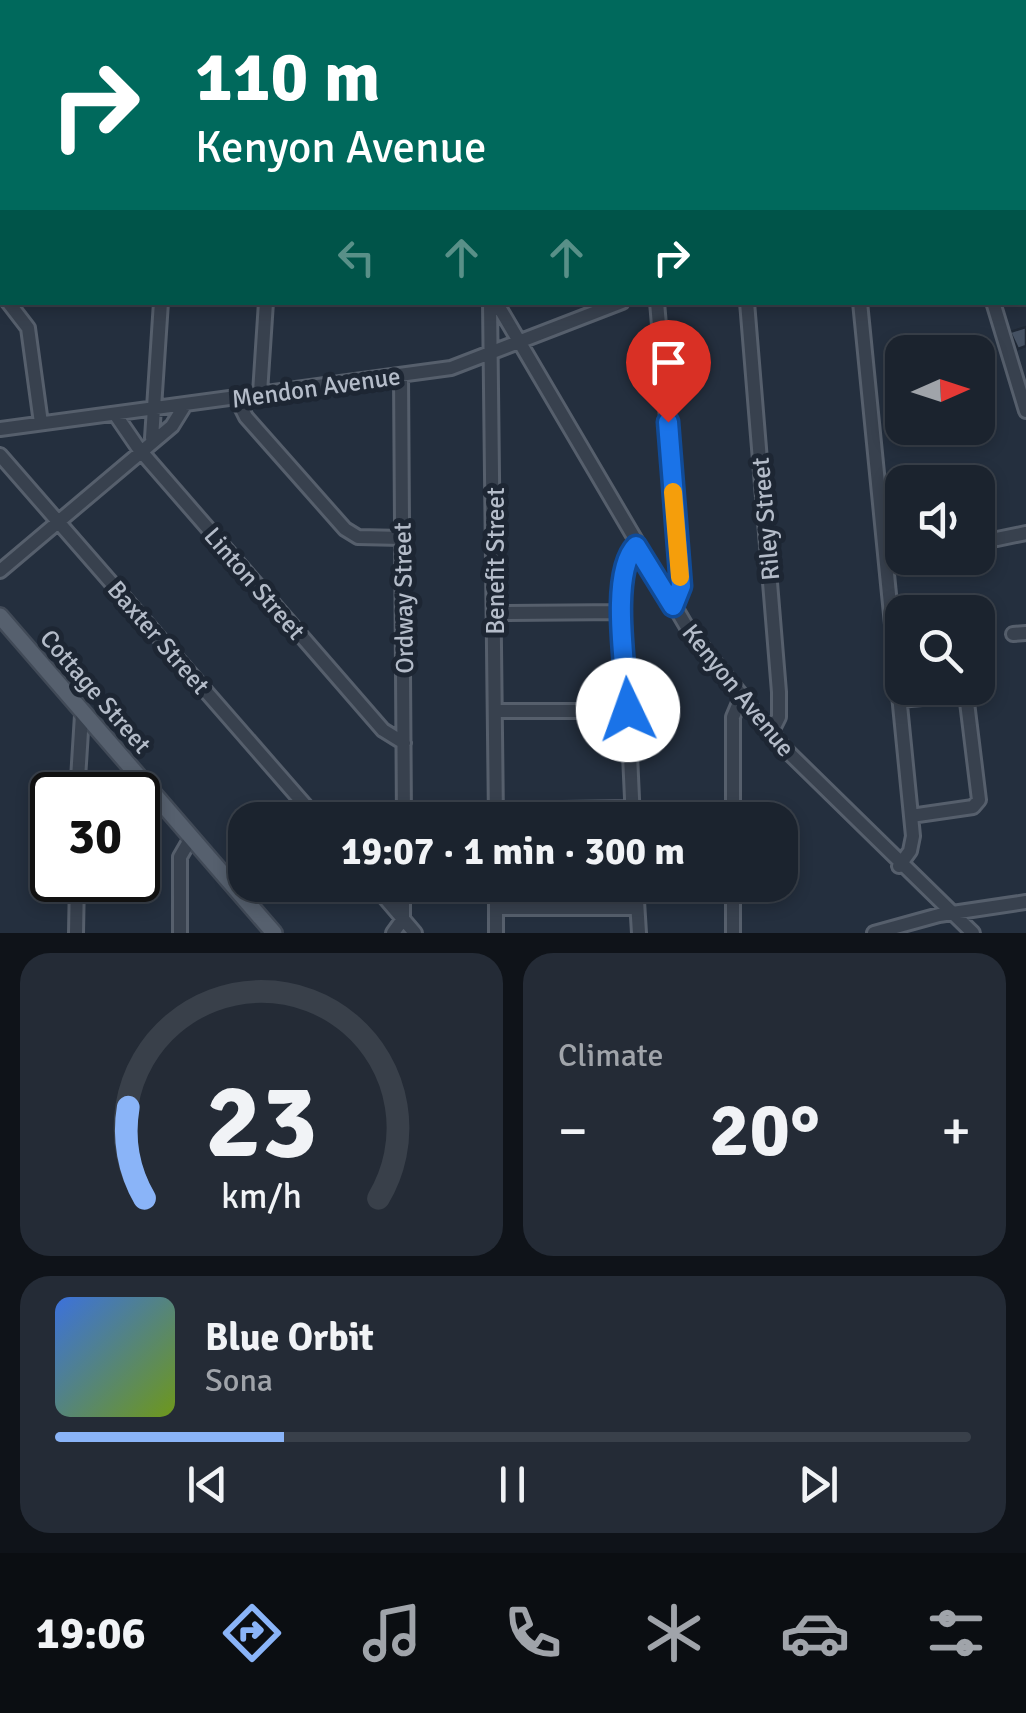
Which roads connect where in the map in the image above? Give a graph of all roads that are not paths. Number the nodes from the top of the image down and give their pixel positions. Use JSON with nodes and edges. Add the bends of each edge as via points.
{"nodes":[{"id":1,"x":10,"y":305,"type":"edge"},
{"id":2,"x":161,"y":305,"type":"edge"},
{"id":3,"x":266,"y":305,"type":"edge"},
{"id":4,"x":493,"y":305,"type":"edge"},
{"id":5,"x":495,"y":305,"type":"edge"},
{"id":6,"x":658,"y":305,"type":"edge"},
{"id":7,"x":747,"y":305,"type":"edge"},
{"id":8,"x":860,"y":305,"type":"edge"},
{"id":9,"x":994,"y":305,"type":"edge"},
{"id":10,"x":595,"y":308,"type":"edge"},
{"id":11,"x":519,"y":343,"type":"junction"},
{"id":12,"x":493,"y":354,"type":"junction"},
{"id":13,"x":401,"y":375,"type":"junction"},
{"id":14,"x":260,"y":394,"type":"junction"},
{"id":15,"x":236,"y":397,"type":"junction"},
{"id":16,"x":185,"y":405,"type":"junction"},
{"id":17,"x":154,"y":409,"type":"junction"},
{"id":18,"x":1026,"y":411,"type":"edge"},
{"id":19,"x":115,"y":414,"type":"junction"},
{"id":20,"x":42,"y":423,"type":"junction"},
{"id":21,"x":0,"y":429,"type":"edge"},
{"id":22,"x":152,"y":438,"type":"junction"},
{"id":23,"x":139,"y":450,"type":"junction"},
{"id":24,"x":0,"y":455,"type":"edge"},
{"id":25,"x":57,"y":520,"type":"junction"},
{"id":26,"x":1026,"y":533,"type":"edge"},
{"id":27,"x":402,"y":538,"type":"junction"},
{"id":28,"x":997,"y":539,"type":"dead end"},
{"id":29,"x":636,"y":546,"type":"junction"},
{"id":30,"x":0,"y":570,"type":"edge"},
{"id":31,"x":889,"y":595,"type":"edge"},
{"id":32,"x":673,"y":606,"type":"junction"},
{"id":33,"x":623,"y":612,"type":"junction"},
{"id":34,"x":495,"y":613,"type":"junction"},
{"id":35,"x":0,"y":616,"type":"edge"},
{"id":36,"x":742,"y":698,"type":"junction"},
{"id":37,"x":900,"y":705,"type":"edge"},
{"id":38,"x":967,"y":705,"type":"edge"},
{"id":39,"x":628,"y":710,"type":"junction"},
{"id":40,"x":495,"y":711,"type":"junction"},
{"id":41,"x":82,"y":715,"type":"junction"},
{"id":42,"x":771,"y":732,"type":"junction"},
{"id":43,"x":404,"y":743,"type":"junction"},
{"id":44,"x":78,"y":772,"type":"edge"},
{"id":45,"x":302,"y":802,"type":"edge"},
{"id":46,"x":404,"y":802,"type":"edge"},
{"id":47,"x":496,"y":802,"type":"edge"},
{"id":48,"x":632,"y":802,"type":"edge"},
{"id":49,"x":732,"y":802,"type":"edge"},
{"id":50,"x":911,"y":816,"type":"junction"},
{"id":51,"x":192,"y":838,"type":"junction"},
{"id":52,"x":900,"y":866,"type":"junction"},
{"id":53,"x":77,"y":902,"type":"edge"},
{"id":54,"x":388,"y":902,"type":"edge"},
{"id":55,"x":404,"y":902,"type":"edge"},
{"id":56,"x":496,"y":902,"type":"edge"},
{"id":57,"x":637,"y":902,"type":"edge"},
{"id":58,"x":733,"y":902,"type":"edge"},
{"id":59,"x":1026,"y":902,"type":"edge"},
{"id":60,"x":496,"y":908,"type":"junction"},
{"id":61,"x":637,"y":908,"type":"junction"},
{"id":62,"x":952,"y":914,"type":"junction"},
{"id":63,"x":403,"y":919,"type":"junction"},
{"id":64,"x":76,"y":933,"type":"edge"},
{"id":65,"x":180,"y":933,"type":"edge"},
{"id":66,"x":274,"y":933,"type":"edge"},
{"id":67,"x":393,"y":933,"type":"edge"},
{"id":68,"x":416,"y":933,"type":"edge"},
{"id":69,"x":496,"y":933,"type":"edge"},
{"id":70,"x":638,"y":933,"type":"edge"},
{"id":71,"x":733,"y":933,"type":"edge"},
{"id":72,"x":874,"y":933,"type":"edge"},
{"id":73,"x":973,"y":933,"type":"edge"}],
"edges":[{"from":1,"to":20,"type":"street","via":[[28,328]]},
{"from":2,"to":17,"type":"street"},
{"from":3,"to":14,"type":"street"},
{"from":4,"to":12,"type":"street","name":"Benefit Street"},
{"from":5,"to":11,"type":"street","name":"Kenyon Avenue"},
{"from":6,"to":32,"type":"street","via":[[681,586]]},
{"from":7,"to":42,"type":"street","name":"Riley Street","via":[[779,692]]},
{"from":8,"to":31,"type":"street"},
{"from":9,"to":18,"type":"street"},
{"from":10,"to":11,"type":"street","name":"Mendon Avenue"},
{"from":11,"to":12,"type":"street","name":"Mendon Avenue"},
{"from":11,"to":29,"type":"street","name":"Kenyon Avenue"},
{"from":12,"to":13,"type":"street","name":"Mendon Avenue"},
{"from":12,"to":34,"type":"street","name":"Benefit Street"},
{"from":13,"to":14,"type":"street","name":"Mendon Avenue"},
{"from":13,"to":27,"type":"street","name":"Ordway Street"},
{"from":14,"to":15,"type":"street","name":"Mendon Avenue"},
{"from":15,"to":16,"type":"street","name":"Mendon Avenue"},
{"from":15,"to":27,"type":"street","via":[[246,417],[345,529],[358,537]]},
{"from":16,"to":17,"type":"street","name":"Mendon Avenue"},
{"from":16,"to":22,"type":"street","via":[[172,426]]},
{"from":17,"to":19,"type":"street","name":"Mendon Avenue"},
{"from":17,"to":22,"type":"street"},
{"from":19,"to":20,"type":"street","name":"Mendon Avenue"},
{"from":19,"to":23,"type":"street","name":"Linton Street"},
{"from":20,"to":21,"type":"street","name":"Mendon Avenue"},
{"from":22,"to":23,"type":"street"},
{"from":23,"to":25,"type":"street"},
{"from":23,"to":43,"type":"street","name":"Linton Street","via":[[383,730]]},
{"from":24,"to":25,"type":"street","name":"Baxter Street"},
{"from":25,"to":30,"type":"street"},
{"from":25,"to":45,"type":"street","name":"Baxter Street"},
{"from":26,"to":28,"type":"street"},
{"from":27,"to":43,"type":"street","name":"Ordway Street"},
{"from":29,"to":32,"type":"street","name":"Kenyon Avenue"},
{"from":29,"to":33,"type":"street","via":[[624,564]]},
{"from":32,"to":36,"type":"street","name":"Kenyon Avenue"},
{"from":33,"to":34,"type":"street"},
{"from":33,"to":39,"type":"street"},
{"from":34,"to":40,"type":"street","name":"Benefit Street"},
{"from":35,"to":41,"type":"main road","name":"Cottage Street"},
{"from":36,"to":42,"type":"street","name":"Kenyon Avenue"},
{"from":36,"to":49,"type":"street","via":[[733,717]]},
{"from":37,"to":50,"type":"street"},
{"from":38,"to":50,"type":"street","via":[[978,800],[973,807]]},
{"from":39,"to":40,"type":"street"},
{"from":39,"to":48,"type":"street"},
{"from":40,"to":47,"type":"street","name":"Benefit Street"},
{"from":41,"to":44,"type":"street"},
{"from":41,"to":51,"type":"main road","name":"Cottage Street"},
{"from":42,"to":52,"type":"street","name":"Kenyon Avenue"},
{"from":43,"to":46,"type":"street","name":"Ordway Street"},
{"from":50,"to":52,"type":"street","via":[[912,844]]},
{"from":51,"to":65,"type":"street","via":[[180,857]]},
{"from":51,"to":66,"type":"main road","name":"Cottage Street"},
{"from":52,"to":62,"type":"street","name":"Kenyon Avenue"},
{"from":53,"to":64,"type":"street"},
{"from":54,"to":63,"type":"street"},
{"from":55,"to":63,"type":"street"},
{"from":56,"to":60,"type":"street"},
{"from":57,"to":61,"type":"street"},
{"from":58,"to":71,"type":"street"},
{"from":59,"to":62,"type":"street"},
{"from":60,"to":61,"type":"street"},
{"from":60,"to":69,"type":"street"},
{"from":61,"to":70,"type":"street"},
{"from":62,"to":72,"type":"street"},
{"from":62,"to":73,"type":"street","name":"Kenyon Avenue"},
{"from":63,"to":67,"type":"street"},
{"from":63,"to":68,"type":"street"}]}
